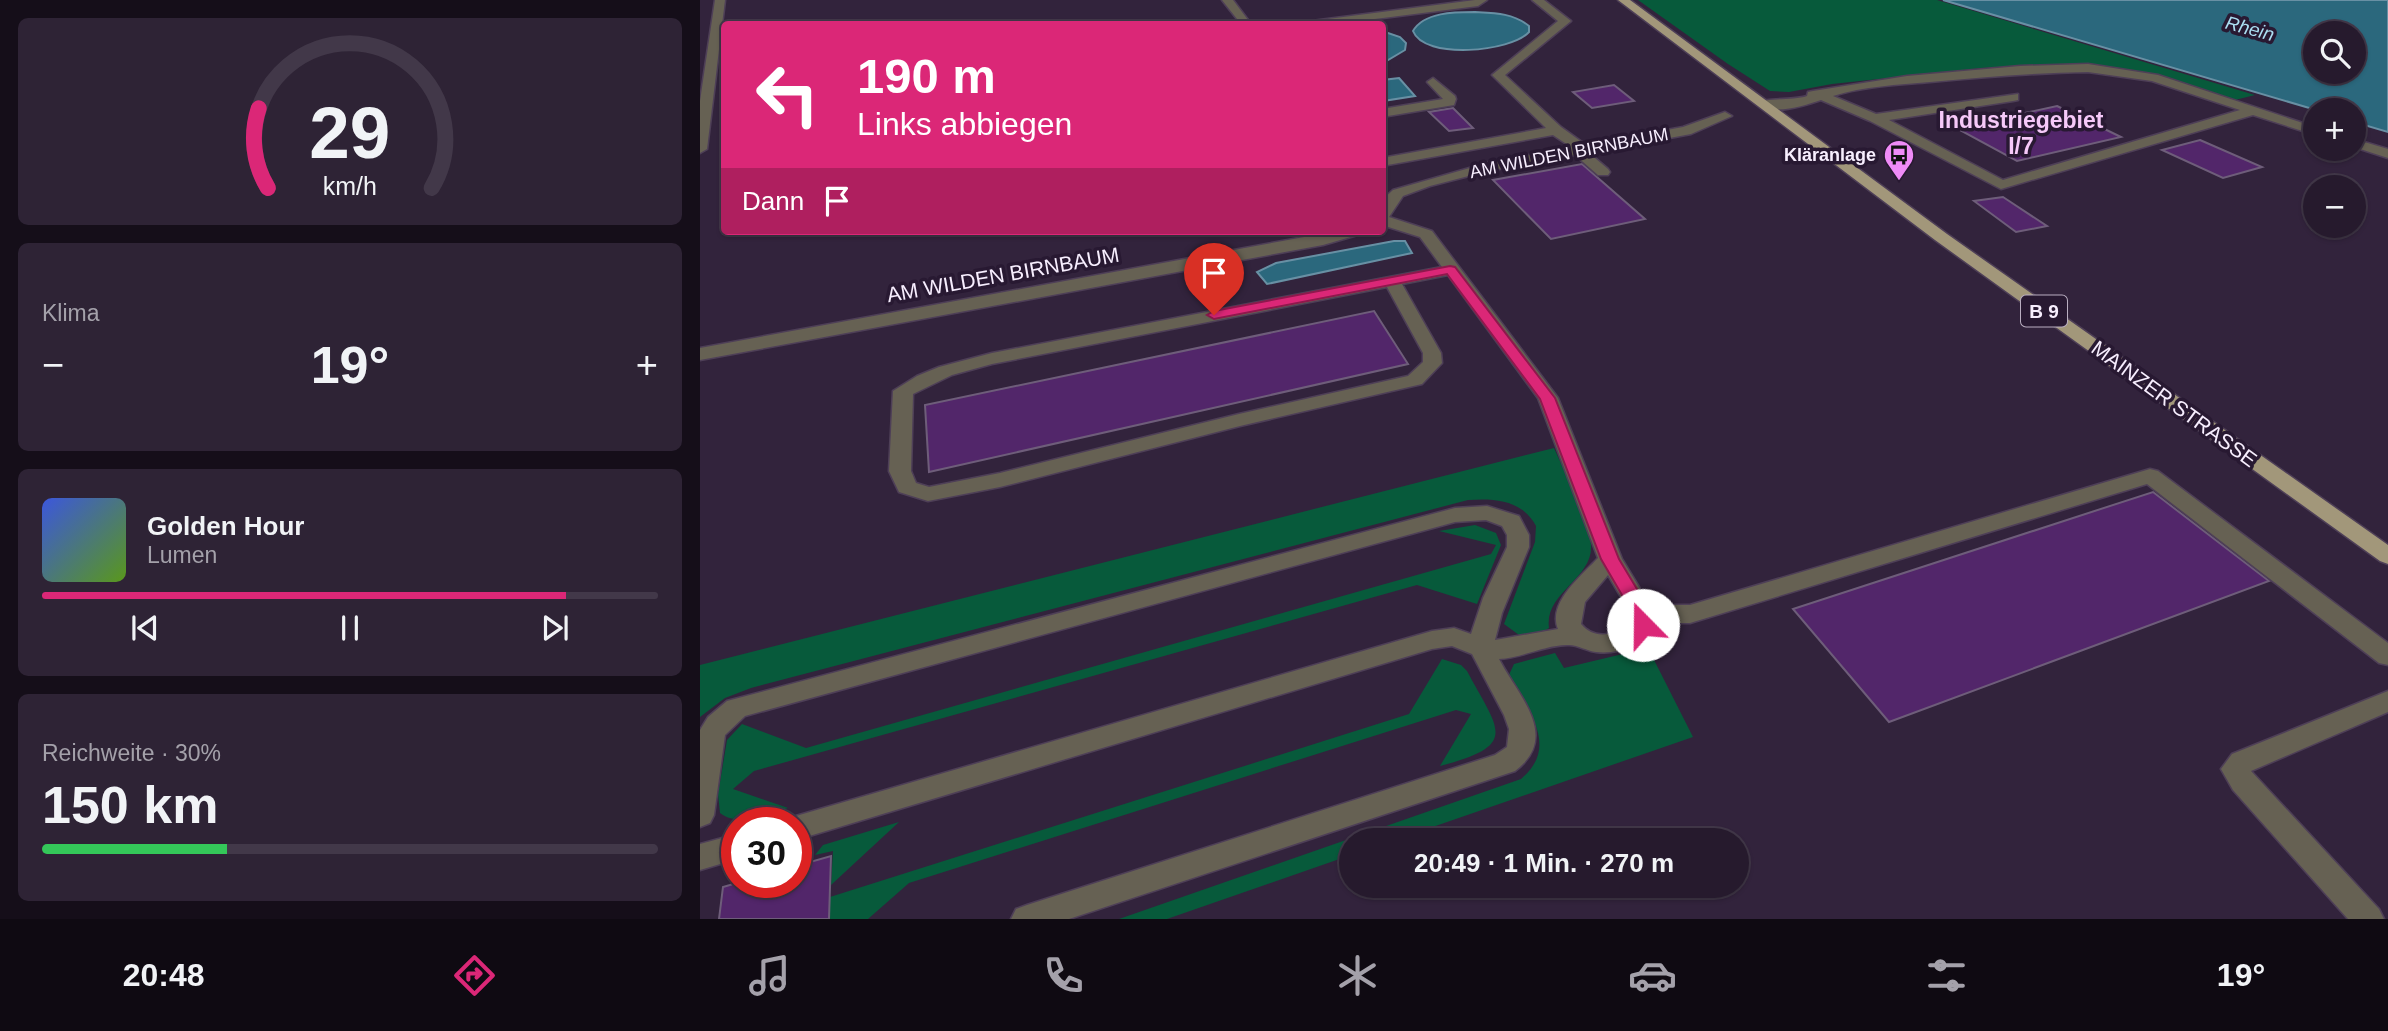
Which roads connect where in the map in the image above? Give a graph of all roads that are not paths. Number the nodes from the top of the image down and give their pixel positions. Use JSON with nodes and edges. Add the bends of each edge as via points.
{"nodes":[{"id":1,"x":720,"y":0,"type":"edge"},
{"id":2,"x":1227,"y":0,"type":"edge"},
{"id":3,"x":1482,"y":0,"type":"edge"},
{"id":4,"x":1537,"y":0,"type":"edge"},
{"id":5,"x":1623,"y":0,"type":"edge"},
{"id":6,"x":1434,"y":4,"type":"edge"},
{"id":7,"x":1244,"y":21,"type":"edge"},
{"id":8,"x":1330,"y":21,"type":"edge"},
{"id":9,"x":1433,"y":82,"type":"dead end"},
{"id":10,"x":1819,"y":95,"type":"junction"},
{"id":11,"x":2014,"y":97,"type":"dead end"},
{"id":12,"x":1761,"y":103,"type":"junction"},
{"id":13,"x":1802,"y":103,"type":"junction"},
{"id":14,"x":2252,"y":111,"type":"junction"},
{"id":15,"x":1386,"y":112,"type":"edge"},
{"id":16,"x":1725,"y":116,"type":"dead end"},
{"id":17,"x":1875,"y":118,"type":"junction"},
{"id":18,"x":2303,"y":127,"type":"edge"},
{"id":19,"x":1795,"y":129,"type":"junction"},
{"id":20,"x":1556,"y":130,"type":"junction"},
{"id":21,"x":2366,"y":147,"type":"edge"},
{"id":22,"x":700,"y":149,"type":"edge"},
{"id":23,"x":1581,"y":151,"type":"junction"},
{"id":24,"x":2388,"y":154,"type":"edge"},
{"id":25,"x":1386,"y":161,"type":"edge"},
{"id":26,"x":1603,"y":173,"type":"dead end"},
{"id":27,"x":1386,"y":189,"type":"edge"},
{"id":28,"x":1398,"y":193,"type":"junction"},
{"id":29,"x":1386,"y":209,"type":"edge"},
{"id":30,"x":1386,"y":219,"type":"edge"},
{"id":31,"x":1340,"y":235,"type":"edge"},
{"id":32,"x":1450,"y":270,"type":"junction"},
{"id":33,"x":1392,"y":281,"type":"junction"},
{"id":34,"x":700,"y":354,"type":"edge"},
{"id":35,"x":2388,"y":556,"type":"edge"},
{"id":36,"x":1610,"y":559,"type":"junction"},
{"id":37,"x":1643,"y":614,"type":"junction"},
{"id":38,"x":1574,"y":635,"type":"junction"},
{"id":39,"x":1482,"y":648,"type":"junction"},
{"id":40,"x":2388,"y":656,"type":"edge"},
{"id":41,"x":2388,"y":701,"type":"edge"},
{"id":42,"x":700,"y":815,"type":"edge"},
{"id":43,"x":812,"y":823,"type":"edge"},
{"id":44,"x":721,"y":851,"type":"edge"},
{"id":45,"x":700,"y":857,"type":"edge"},
{"id":46,"x":1027,"y":919,"type":"edge"},
{"id":47,"x":2368,"y":919,"type":"edge"}],
"edges":[{"from":1,"to":22,"type":"street"},
{"from":2,"to":7,"type":"street"},
{"from":3,"to":6,"type":"street"},
{"from":4,"to":20,"type":"street","via":[[1565,21],[1498,75]]},
{"from":5,"to":12,"type":"main road","name":"MAINZER STRASSE","number":"B 9"},
{"from":6,"to":8,"type":"street"},
{"from":9,"to":15,"type":"street","via":[[1449,102]]},
{"from":10,"to":12,"type":"street"},
{"from":10,"to":13,"type":"street"},
{"from":10,"to":14,"type":"street","via":[[1845,88],[2048,68],[2107,70],[2154,78]]},
{"from":10,"to":17,"type":"street"},
{"from":11,"to":17,"type":"street"},
{"from":12,"to":13,"type":"street"},
{"from":12,"to":19,"type":"main road","name":"MAINZER STRASSE","number":"B 9"},
{"from":13,"to":19,"type":"street"},
{"from":14,"to":17,"type":"street","via":[[2001,185]]},
{"from":14,"to":18,"type":"street"},
{"from":16,"to":23,"type":"street","name":"AM WILDEN BIRNBAUM","via":[[1686,131]]},
{"from":19,"to":35,"type":"main road","name":"MAINZER STRASSE","number":"B 9"},
{"from":20,"to":23,"type":"street"},
{"from":20,"to":25,"type":"street"},
{"from":21,"to":24,"type":"street"},
{"from":23,"to":26,"type":"street"},
{"from":23,"to":28,"type":"street","name":"AM WILDEN BIRNBAUM","via":[[1487,167]]},
{"from":27,"to":28,"type":"street"},
{"from":28,"to":29,"type":"street"},
{"from":30,"to":32,"type":"street","via":[[1426,234]]},
{"from":31,"to":34,"type":"street","name":"AM WILDEN BIRNBAUM"},
{"from":32,"to":33,"type":"street"},
{"from":32,"to":36,"type":"street","via":[[1548,398]]},
{"from":33,"to":33,"type":"street","via":[[928,376],[903,391],[900,471],[907,487],[928,494],[1415,380],[1433,363],[1432,353]]},
{"from":36,"to":37,"type":"street"},
{"from":36,"to":38,"type":"street","via":[[1573,602],[1568,626]]},
{"from":37,"to":38,"type":"street","via":[[1643,625],[1615,643],[1597,645]]},
{"from":37,"to":40,"type":"street","via":[[1690,614],[2150,476]]},
{"from":38,"to":39,"type":"street","via":[[1502,650]]},
{"from":39,"to":42,"type":"street","via":[[1485,627],[1518,547],[1518,535],[1505,518],[1471,512],[736,708],[712,733]]},
{"from":39,"to":43,"type":"street","via":[[1454,637],[1432,640]]},
{"from":39,"to":46,"type":"street","via":[[1513,706],[1523,739],[1518,753],[1504,763]]},
{"from":41,"to":47,"type":"street","via":[[2242,762],[2235,769]]},
{"from":44,"to":45,"type":"street"}]}
